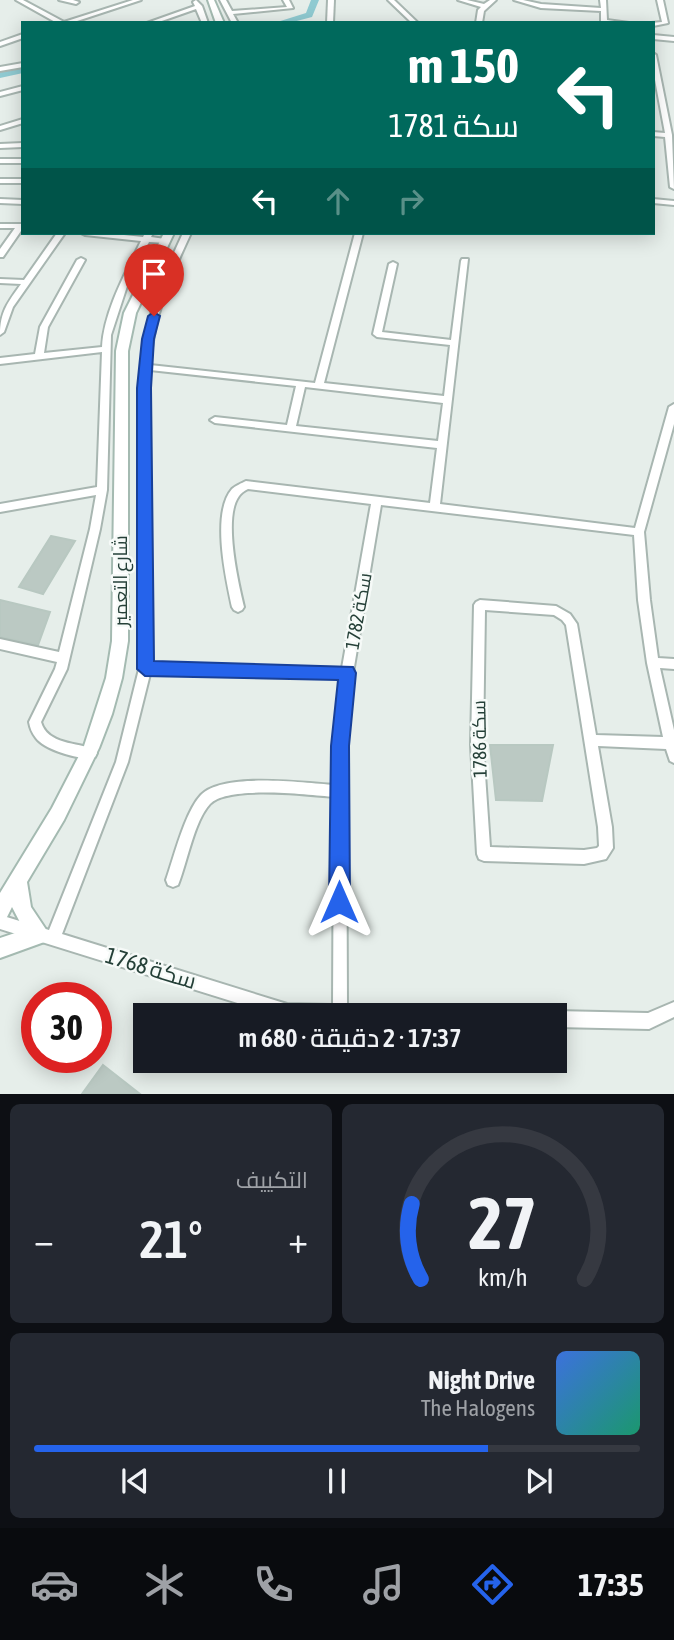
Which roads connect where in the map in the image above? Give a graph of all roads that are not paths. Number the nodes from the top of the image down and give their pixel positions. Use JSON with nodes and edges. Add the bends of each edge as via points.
{"nodes":[{"id":1,"x":21,"y":0,"type":"edge"},
{"id":2,"x":62,"y":0,"type":"edge"},
{"id":3,"x":138,"y":0,"type":"edge"},
{"id":4,"x":211,"y":0,"type":"edge"},
{"id":5,"x":223,"y":0,"type":"edge"},
{"id":6,"x":286,"y":0,"type":"edge"},
{"id":7,"x":331,"y":0,"type":"edge"},
{"id":8,"x":391,"y":0,"type":"edge"},
{"id":9,"x":461,"y":0,"type":"edge"},
{"id":10,"x":493,"y":0,"type":"edge"},
{"id":11,"x":517,"y":0,"type":"edge"},
{"id":12,"x":559,"y":0,"type":"edge"},
{"id":13,"x":603,"y":0,"type":"edge"},
{"id":14,"x":660,"y":0,"type":"edge"},
{"id":15,"x":76,"y":2,"type":"edge"},
{"id":16,"x":125,"y":2,"type":"edge"},
{"id":17,"x":197,"y":3,"type":"edge"},
{"id":18,"x":484,"y":6,"type":"junction"},
{"id":19,"x":548,"y":7,"type":"junction"},
{"id":20,"x":603,"y":10,"type":"junction"},
{"id":21,"x":230,"y":13,"type":"junction"},
{"id":22,"x":60,"y":21,"type":"edge"},
{"id":23,"x":70,"y":21,"type":"edge"},
{"id":24,"x":155,"y":21,"type":"edge"},
{"id":25,"x":204,"y":21,"type":"edge"},
{"id":26,"x":219,"y":21,"type":"edge"},
{"id":27,"x":234,"y":21,"type":"edge"},
{"id":28,"x":330,"y":21,"type":"edge"},
{"id":29,"x":413,"y":21,"type":"edge"},
{"id":30,"x":480,"y":21,"type":"edge"},
{"id":31,"x":604,"y":21,"type":"edge"},
{"id":32,"x":655,"y":24,"type":"edge"},
{"id":33,"x":21,"y":37,"type":"edge"},
{"id":34,"x":655,"y":37,"type":"edge"},
{"id":35,"x":674,"y":39,"type":"edge"},
{"id":36,"x":0,"y":44,"type":"edge"},
{"id":37,"x":21,"y":65,"type":"edge"},
{"id":38,"x":0,"y":69,"type":"edge"},
{"id":39,"x":655,"y":78,"type":"edge"},
{"id":40,"x":21,"y":89,"type":"edge"},
{"id":41,"x":0,"y":94,"type":"edge"},
{"id":42,"x":661,"y":101,"type":"junction"},
{"id":43,"x":674,"y":102,"type":"edge"},
{"id":44,"x":21,"y":122,"type":"edge"},
{"id":45,"x":0,"y":128,"type":"edge"},
{"id":46,"x":670,"y":134,"type":"edge"},
{"id":47,"x":21,"y":145,"type":"edge"},
{"id":48,"x":0,"y":146,"type":"edge"},
{"id":49,"x":0,"y":161,"type":"edge"},
{"id":50,"x":21,"y":161,"type":"edge"},
{"id":51,"x":0,"y":181,"type":"edge"},
{"id":52,"x":21,"y":181,"type":"edge"},
{"id":53,"x":674,"y":187,"type":"edge"},
{"id":54,"x":0,"y":201,"type":"edge"},
{"id":55,"x":655,"y":201,"type":"edge"},
{"id":56,"x":21,"y":202,"type":"edge"},
{"id":57,"x":674,"y":203,"type":"edge"},
{"id":58,"x":0,"y":226,"type":"edge"},
{"id":59,"x":21,"y":226,"type":"edge"},
{"id":60,"x":60,"y":235,"type":"edge"},
{"id":61,"x":126,"y":235,"type":"edge"},
{"id":62,"x":186,"y":235,"type":"edge"},
{"id":63,"x":358,"y":235,"type":"edge"},
{"id":64,"x":147,"y":236,"type":"edge"},
{"id":65,"x":167,"y":237,"type":"edge"},
{"id":66,"x":1,"y":253,"type":"edge"},
{"id":67,"x":81,"y":260,"type":"dead end"},
{"id":68,"x":465,"y":261,"type":"dead end"},
{"id":69,"x":393,"y":264,"type":"dead end"},
{"id":70,"x":0,"y":281,"type":"edge"},
{"id":71,"x":25,"y":282,"type":"junction"},
{"id":72,"x":4,"y":307,"type":"edge"},
{"id":73,"x":0,"y":332,"type":"edge"},
{"id":74,"x":455,"y":343,"type":"junction"},
{"id":75,"x":105,"y":349,"type":"junction"},
{"id":76,"x":39,"y":356,"type":"junction"},
{"id":77,"x":0,"y":361,"type":"edge"},
{"id":78,"x":146,"y":367,"type":"junction"},
{"id":79,"x":301,"y":384,"type":"junction"},
{"id":80,"x":319,"y":386,"type":"junction"},
{"id":81,"x":448,"y":400,"type":"junction"},
{"id":82,"x":674,"y":407,"type":"edge"},
{"id":83,"x":215,"y":420,"type":"dead end"},
{"id":84,"x":673,"y":422,"type":"edge"},
{"id":85,"x":291,"y":428,"type":"junction"},
{"id":86,"x":443,"y":445,"type":"junction"},
{"id":87,"x":102,"y":490,"type":"junction"},
{"id":88,"x":376,"y":502,"type":"junction"},
{"id":89,"x":435,"y":506,"type":"junction"},
{"id":90,"x":0,"y":508,"type":"edge"},
{"id":91,"x":639,"y":532,"type":"junction"},
{"id":92,"x":238,"y":607,"type":"dead end"},
{"id":93,"x":0,"y":644,"type":"edge"},
{"id":94,"x":63,"y":658,"type":"junction"},
{"id":95,"x":653,"y":663,"type":"junction"},
{"id":96,"x":674,"y":664,"type":"edge"},
{"id":97,"x":145,"y":669,"type":"junction"},
{"id":98,"x":347,"y":673,"type":"junction"},
{"id":99,"x":590,"y":740,"type":"junction"},
{"id":100,"x":670,"y":743,"type":"junction"},
{"id":101,"x":91,"y":753,"type":"junction"},
{"id":102,"x":674,"y":757,"type":"edge"},
{"id":103,"x":339,"y":791,"type":"junction"},
{"id":104,"x":18,"y":879,"type":"junction"},
{"id":105,"x":173,"y":880,"type":"dead end"},
{"id":106,"x":0,"y":909,"type":"edge"},
{"id":107,"x":0,"y":922,"type":"edge"},
{"id":108,"x":46,"y":936,"type":"junction"},
{"id":109,"x":0,"y":948,"type":"edge"},
{"id":110,"x":255,"y":1003,"type":"edge"},
{"id":111,"x":340,"y":1003,"type":"edge"},
{"id":112,"x":674,"y":1009,"type":"edge"},
{"id":113,"x":567,"y":1019,"type":"edge"}],
"edges":[{"from":1,"to":22,"type":"street"},
{"from":2,"to":15,"type":"street"},
{"from":3,"to":16,"type":"street"},
{"from":4,"to":26,"type":"main road"},
{"from":5,"to":21,"type":"street"},
{"from":6,"to":21,"type":"street","via":[[290,8]]},
{"from":7,"to":28,"type":"street"},
{"from":8,"to":29,"type":"street"},
{"from":9,"to":18,"type":"street"},
{"from":10,"to":18,"type":"street"},
{"from":11,"to":19,"type":"street"},
{"from":12,"to":19,"type":"street"},
{"from":13,"to":20,"type":"street"},
{"from":14,"to":32,"type":"street","via":[[665,23]]},
{"from":16,"to":23,"type":"street"},
{"from":17,"to":24,"type":"street"},
{"from":17,"to":25,"type":"street"},
{"from":18,"to":30,"type":"street"},
{"from":19,"to":20,"type":"street"},
{"from":20,"to":31,"type":"street"},
{"from":21,"to":27,"type":"street"},
{"from":33,"to":36,"type":"street"},
{"from":34,"to":35,"type":"street"},
{"from":37,"to":38,"type":"street"},
{"from":39,"to":42,"type":"street"},
{"from":40,"to":41,"type":"street"},
{"from":42,"to":43,"type":"street"},
{"from":42,"to":46,"type":"street"},
{"from":44,"to":45,"type":"street"},
{"from":46,"to":53,"type":"street"},
{"from":47,"to":48,"type":"street"},
{"from":49,"to":50,"type":"street"},
{"from":51,"to":52,"type":"street"},
{"from":54,"to":56,"type":"street"},
{"from":55,"to":57,"type":"street"},
{"from":58,"to":59,"type":"street"},
{"from":59,"to":66,"type":"street"},
{"from":60,"to":71,"type":"street"},
{"from":61,"to":64,"type":"street"},
{"from":62,"to":78,"type":"street","via":[[162,288],[148,339]]},
{"from":63,"to":80,"type":"street"},
{"from":64,"to":65,"type":"street"},
{"from":64,"to":75,"type":"street","via":[[123,286]]},
{"from":65,"to":101,"type":"main road","name":"شارع التعمير","via":[[130,313],[122,351],[120,641],[115,685]]},
{"from":67,"to":76,"type":"street","via":[[44,327]]},
{"from":68,"to":74,"type":"street"},
{"from":69,"to":74,"type":"street","via":[[377,334]]},
{"from":70,"to":71,"type":"street"},
{"from":71,"to":72,"type":"street"},
{"from":72,"to":73,"type":"street"},
{"from":74,"to":81,"type":"street"},
{"from":75,"to":76,"type":"street"},
{"from":75,"to":87,"type":"street"},
{"from":76,"to":77,"type":"street"},
{"from":78,"to":79,"type":"street"},
{"from":78,"to":97,"type":"street"},
{"from":79,"to":80,"type":"street"},
{"from":79,"to":85,"type":"street"},
{"from":80,"to":81,"type":"street"},
{"from":81,"to":86,"type":"street"},
{"from":82,"to":84,"type":"street"},
{"from":83,"to":85,"type":"street"},
{"from":84,"to":91,"type":"street"},
{"from":85,"to":86,"type":"street"},
{"from":86,"to":89,"type":"street"},
{"from":87,"to":90,"type":"street"},
{"from":87,"to":94,"type":"street"},
{"from":88,"to":89,"type":"street"},
{"from":88,"to":92,"type":"street","via":[[239,487],[230,498],[227,528]]},
{"from":88,"to":98,"type":"street","name":"سكة 1782"},
{"from":89,"to":91,"type":"street"},
{"from":91,"to":95,"type":"street"},
{"from":93,"to":94,"type":"street"},
{"from":94,"to":101,"type":"street","via":[[35,722],[36,731],[43,739]]},
{"from":95,"to":96,"type":"street"},
{"from":95,"to":100,"type":"street"},
{"from":97,"to":98,"type":"street"},
{"from":97,"to":108,"type":"street","via":[[121,762]]},
{"from":98,"to":103,"type":"street","name":"سكة 1782"},
{"from":99,"to":99,"type":"street","name":"سكة 1786","via":[[572,628],[566,617],[547,609],[480,605],[477,745],[484,854],[601,854],[606,848],[606,827]]},
{"from":99,"to":100,"type":"street"},
{"from":100,"to":102,"type":"street"},
{"from":101,"to":104,"type":"main road","name":"شارع التعمير"},
{"from":103,"to":105,"type":"street","via":[[231,788],[213,793],[200,810]]},
{"from":103,"to":111,"type":"street","name":"سكة 1782"},
{"from":104,"to":106,"type":"main road","name":"شارع التعمير"},
{"from":104,"to":108,"type":"main road","via":[[25,919]]},
{"from":107,"to":108,"type":"street","name":"سكة 1768"},
{"from":108,"to":109,"type":"main road"},
{"from":108,"to":110,"type":"street","name":"سكة 1768"},
{"from":112,"to":113,"type":"street","via":[[649,1021]]}]}
